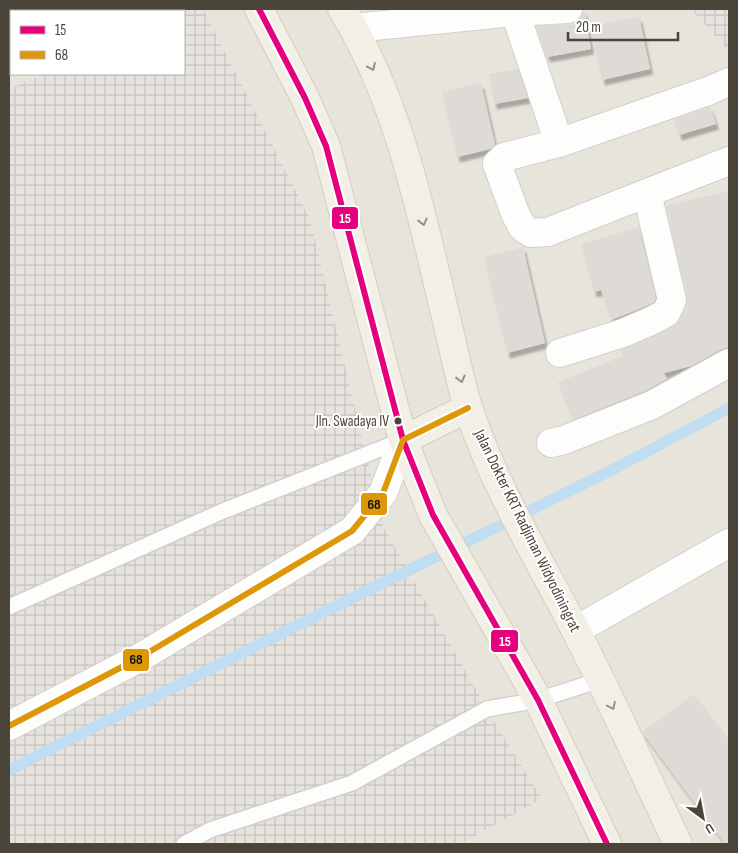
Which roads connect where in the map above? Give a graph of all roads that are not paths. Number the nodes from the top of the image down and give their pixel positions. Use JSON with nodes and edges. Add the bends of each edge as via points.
{"nodes":[{"id":1,"x":259,"y":9,"type":"edge"},
{"id":2,"x":568,"y":9,"type":"edge"},
{"id":3,"x":515,"y":12,"type":"junction"},
{"id":4,"x":348,"y":18,"type":"edge"},
{"id":5,"x":729,"y":82,"type":"edge"},
{"id":6,"x":559,"y":143,"type":"junction"},
{"id":7,"x":729,"y":161,"type":"edge"},
{"id":8,"x":646,"y":193,"type":"junction"},
{"id":9,"x":560,"y":353,"type":"dead end"},
{"id":10,"x":729,"y":363,"type":"edge"},
{"id":11,"x":468,"y":408,"type":"junction"},
{"id":12,"x":403,"y":440,"type":"junction"},
{"id":13,"x":551,"y":443,"type":"dead end"},
{"id":14,"x":729,"y":542,"type":"edge"},
{"id":15,"x":9,"y":607,"type":"edge"},
{"id":16,"x":576,"y":630,"type":"junction"},
{"id":17,"x":600,"y":680,"type":"junction"},
{"id":18,"x":538,"y":700,"type":"junction"},
{"id":19,"x":9,"y":726,"type":"edge"},
{"id":20,"x":184,"y":844,"type":"edge"},
{"id":21,"x":607,"y":844,"type":"edge"},
{"id":22,"x":678,"y":844,"type":"edge"}],
"edges":[{"from":1,"to":12,"type":"main road","via":[[326,146]]},
{"from":2,"to":3,"type":"street"},
{"from":3,"to":4,"type":"street"},
{"from":3,"to":6,"type":"street"},
{"from":4,"to":11,"type":"main road","name":"Jalan Dokter KRT Radjiman Widyodiningrat","one_way":true,"via":[[375,74],[415,188]]},
{"from":5,"to":6,"type":"street"},
{"from":6,"to":8,"type":"street","via":[[504,157],[496,164],[522,227],[531,233],[548,232]]},
{"from":7,"to":8,"type":"street"},
{"from":8,"to":9,"type":"street","via":[[672,300],[666,313],[623,333]]},
{"from":10,"to":13,"type":"street","via":[[652,405]]},
{"from":11,"to":12,"type":"main road"},
{"from":11,"to":16,"type":"main road","name":"Jalan Dokter KRT Radjiman Widyodiningrat","via":[[485,454]]},
{"from":12,"to":15,"type":"lane","via":[[222,511]]},
{"from":12,"to":18,"type":"main road","via":[[433,515]]},
{"from":12,"to":19,"type":"street","via":[[383,493],[352,531],[139,658]]},
{"from":14,"to":16,"type":"street"},
{"from":16,"to":17,"type":"main road","name":"Jalan Dokter KRT Radjiman Widyodiningrat"},
{"from":17,"to":18,"type":"lane"},
{"from":17,"to":22,"type":"main road","name":"Jalan Dokter KRT Radjiman Widyodiningrat","one_way":true},
{"from":18,"to":20,"type":"lane","via":[[487,710],[352,783],[210,830]]},
{"from":18,"to":21,"type":"main road"}]}
